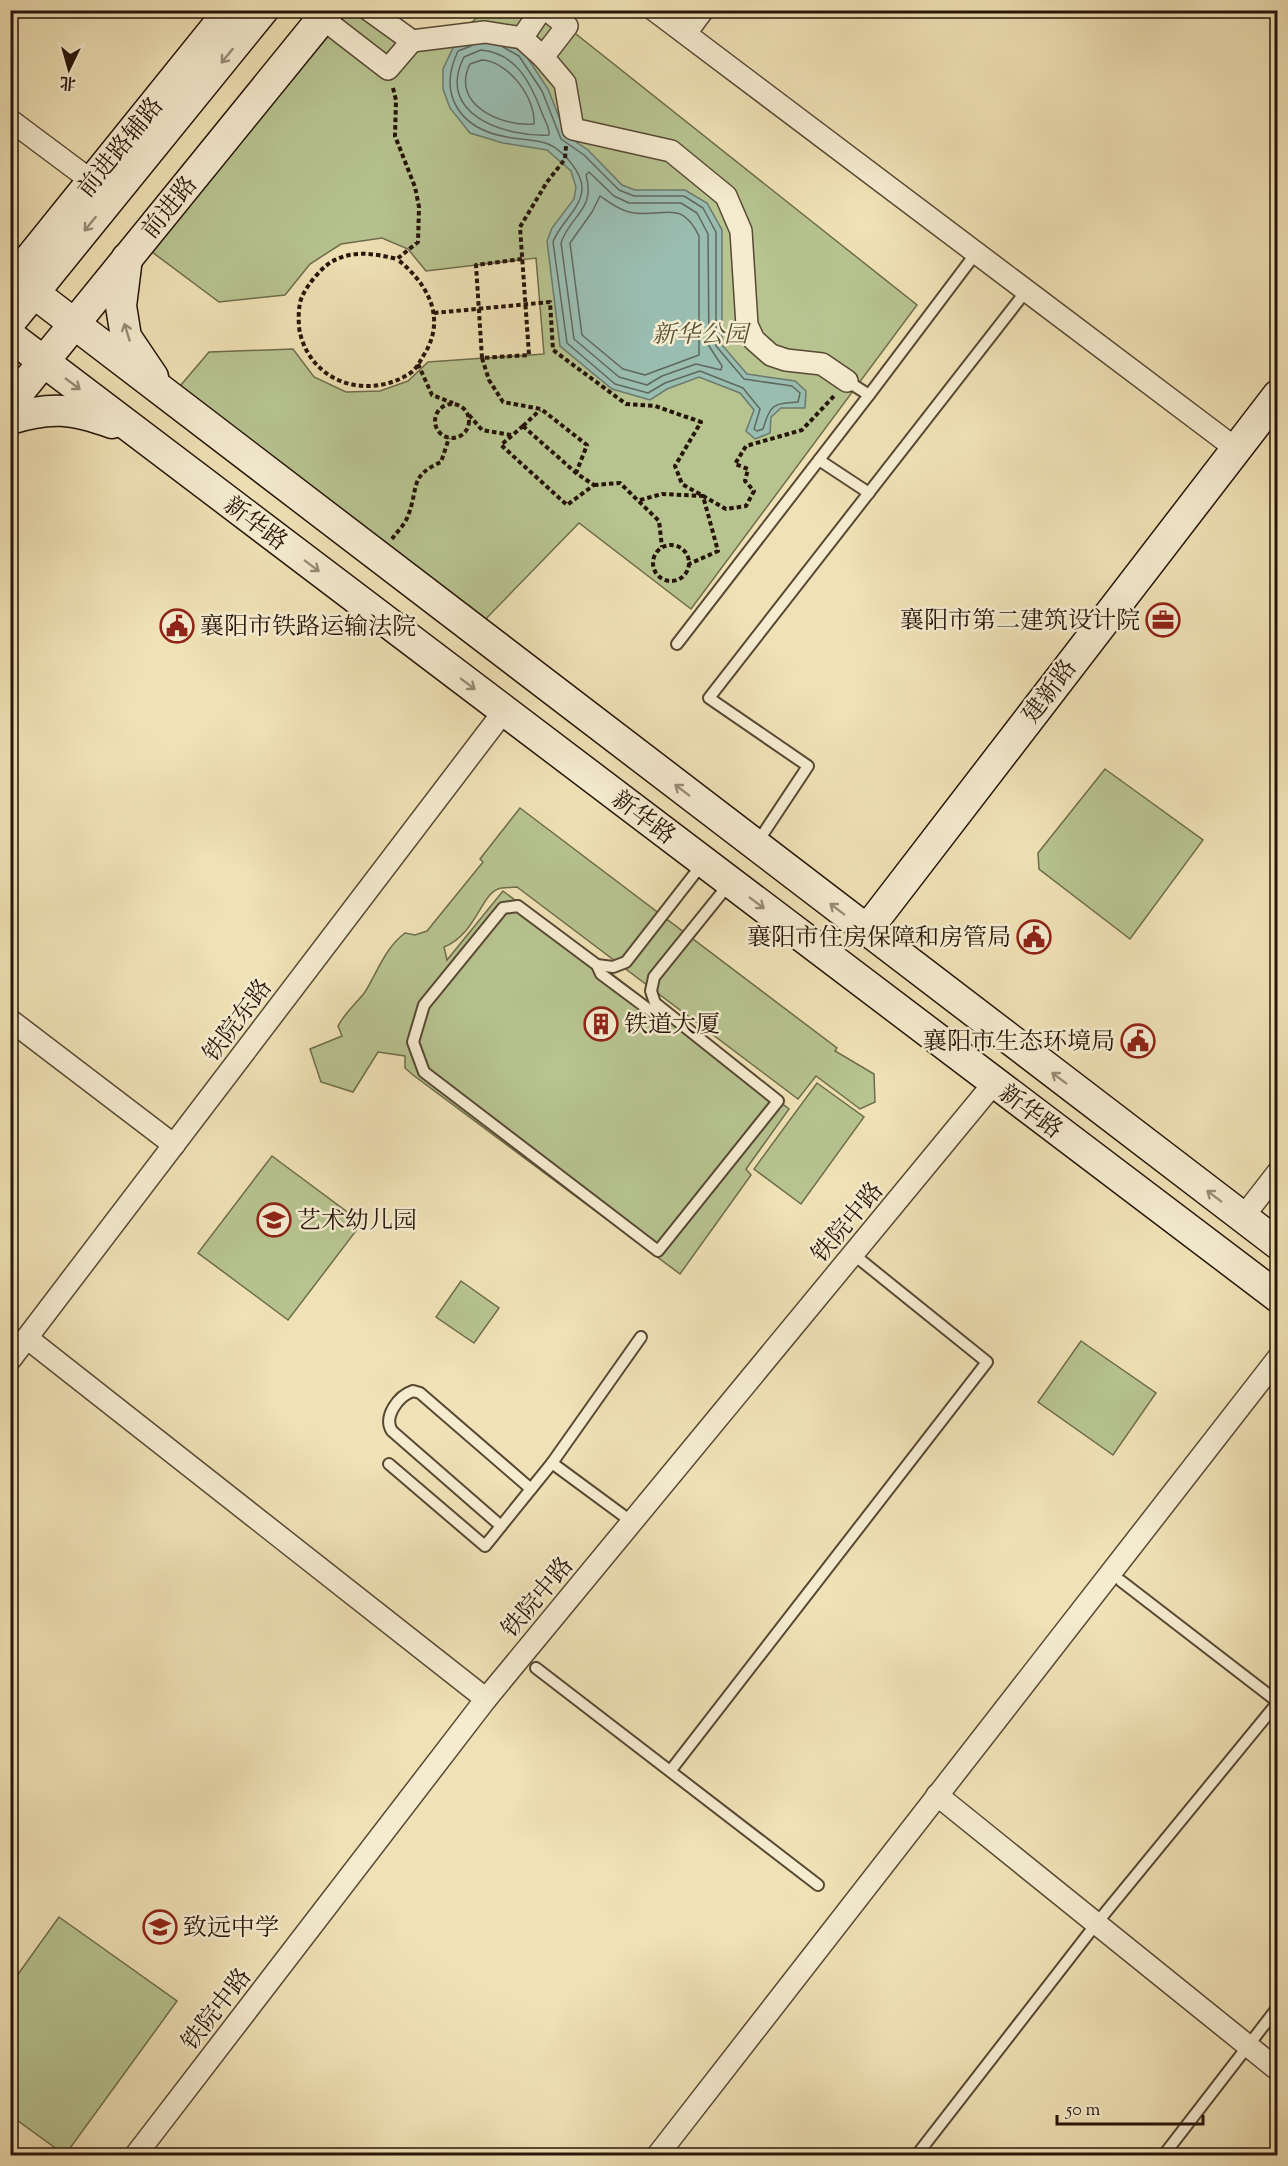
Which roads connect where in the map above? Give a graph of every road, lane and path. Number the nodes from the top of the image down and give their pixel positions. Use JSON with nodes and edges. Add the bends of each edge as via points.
{"nodes":[{"id":1,"x":230,"y":10,"type":"edge"},
{"id":2,"x":263,"y":10,"type":"edge"},
{"id":3,"x":369,"y":10,"type":"edge"},
{"id":4,"x":541,"y":10,"type":"edge"},
{"id":5,"x":547,"y":10,"type":"edge"},
{"id":6,"x":654,"y":10,"type":"edge"},
{"id":7,"x":703,"y":10,"type":"edge"},
{"id":8,"x":333,"y":16,"type":"edge"},
{"id":9,"x":686,"y":33,"type":"junction"},
{"id":10,"x":522,"y":38,"type":"junction"},
{"id":11,"x":412,"y":41,"type":"junction"},
{"id":12,"x":543,"y":57,"type":"junction"},
{"id":13,"x":388,"y":69,"type":"junction"},
{"id":14,"x":10,"y":120,"type":"edge"},
{"id":15,"x":567,"y":144,"type":"dead end"},
{"id":16,"x":102,"y":189,"type":"junction"},
{"id":17,"x":976,"y":253,"type":"junction"},
{"id":18,"x":128,"y":258,"type":"junction"},
{"id":19,"x":397,"y":259,"type":"junction"},
{"id":20,"x":522,"y":259,"type":"junction"},
{"id":21,"x":22,"y":288,"type":"edge"},
{"id":22,"x":1026,"y":291,"type":"junction"},
{"id":23,"x":526,"y":304,"type":"junction"},
{"id":24,"x":479,"y":308,"type":"junction"},
{"id":25,"x":434,"y":313,"type":"junction"},
{"id":26,"x":10,"y":322,"type":"edge"},
{"id":27,"x":73,"y":326,"type":"junction"},
{"id":28,"x":10,"y":336,"type":"edge"},
{"id":29,"x":482,"y":358,"type":"junction"},
{"id":30,"x":43,"y":362,"type":"junction"},
{"id":31,"x":418,"y":364,"type":"junction"},
{"id":32,"x":847,"y":381,"type":"junction"},
{"id":33,"x":869,"y":396,"type":"junction"},
{"id":34,"x":169,"y":399,"type":"junction"},
{"id":35,"x":1274,"y":402,"type":"edge"},
{"id":36,"x":10,"y":403,"type":"edge"},
{"id":37,"x":454,"y":404,"type":"junction"},
{"id":38,"x":541,"y":409,"type":"junction"},
{"id":39,"x":465,"y":410,"type":"junction"},
{"id":40,"x":10,"y":420,"type":"edge"},
{"id":41,"x":523,"y":426,"type":"junction"},
{"id":42,"x":134,"y":430,"type":"junction"},
{"id":43,"x":512,"y":435,"type":"junction"},
{"id":44,"x":449,"y":438,"type":"junction"},
{"id":45,"x":1235,"y":448,"type":"junction"},
{"id":46,"x":819,"y":460,"type":"junction"},
{"id":47,"x":576,"y":473,"type":"junction"},
{"id":48,"x":594,"y":485,"type":"junction"},
{"id":49,"x":869,"y":493,"type":"junction"},
{"id":50,"x":703,"y":496,"type":"junction"},
{"id":51,"x":640,"y":500,"type":"junction"},
{"id":52,"x":662,"y":547,"type":"junction"},
{"id":53,"x":377,"y":558,"type":"junction"},
{"id":54,"x":689,"y":564,"type":"junction"},
{"id":55,"x":677,"y":644,"type":"dead end"},
{"id":56,"x":504,"y":711,"type":"junction"},
{"id":57,"x":755,"y":846,"type":"junction"},
{"id":58,"x":703,"y":862,"type":"junction"},
{"id":59,"x":730,"y":883,"type":"junction"},
{"id":60,"x":866,"y":931,"type":"junction"},
{"id":61,"x":597,"y":965,"type":"junction"},
{"id":62,"x":674,"y":1018,"type":"junction"},
{"id":63,"x":10,"y":1020,"type":"edge"},
{"id":64,"x":994,"y":1083,"type":"junction"},
{"id":65,"x":174,"y":1145,"type":"junction"},
{"id":66,"x":1278,"y":1172,"type":"edge"},
{"id":67,"x":1243,"y":1218,"type":"junction"},
{"id":68,"x":1278,"y":1244,"type":"edge"},
{"id":69,"x":853,"y":1254,"type":"junction"},
{"id":70,"x":1278,"y":1298,"type":"edge"},
{"id":71,"x":640,"y":1336,"type":"dead end"},
{"id":72,"x":27,"y":1338,"type":"junction"},
{"id":73,"x":1278,"y":1358,"type":"edge"},
{"id":74,"x":10,"y":1360,"type":"edge"},
{"id":75,"x":552,"y":1463,"type":"junction"},
{"id":76,"x":389,"y":1464,"type":"dead end"},
{"id":77,"x":531,"y":1489,"type":"junction"},
{"id":78,"x":632,"y":1522,"type":"junction"},
{"id":79,"x":501,"y":1526,"type":"junction"},
{"id":80,"x":1121,"y":1581,"type":"dead end"},
{"id":81,"x":536,"y":1668,"type":"dead end"},
{"id":82,"x":486,"y":1699,"type":"junction"},
{"id":83,"x":671,"y":1770,"type":"junction"},
{"id":84,"x":937,"y":1795,"type":"junction"},
{"id":85,"x":818,"y":1885,"type":"dead end"},
{"id":86,"x":1096,"y":1924,"type":"junction"},
{"id":87,"x":1278,"y":2007,"type":"edge"},
{"id":88,"x":1246,"y":2045,"type":"junction"},
{"id":89,"x":1278,"y":2070,"type":"edge"},
{"id":90,"x":135,"y":2156,"type":"edge"},
{"id":91,"x":657,"y":2156,"type":"edge"},
{"id":92,"x":916,"y":2156,"type":"edge"},
{"id":93,"x":1163,"y":2156,"type":"edge"}],
"edges":[{"from":1,"to":16,"type":"main road","name":"前进路辅路"},
{"from":2,"to":16,"type":"main road","one_way":true},
{"from":3,"to":11,"type":"street"},
{"from":4,"to":10,"type":"street"},
{"from":5,"to":12,"type":"street","via":[[567,26]]},
{"from":6,"to":9,"type":"street"},
{"from":7,"to":9,"type":"street"},
{"from":8,"to":13,"type":"street"},
{"from":8,"to":18,"type":"main road","name":"前进路"},
{"from":9,"to":17,"type":"street"},
{"from":10,"to":11,"type":"street","via":[[485,32]]},
{"from":10,"to":12,"type":"street"},
{"from":11,"to":13,"type":"street"},
{"from":12,"to":32,"type":"street","via":[[565,83],[573,129],[671,152],[726,196],[741,231],[747,325],[754,340],[771,355],[822,364]]},
{"from":13,"to":19,"type":"path","via":[[396,100],[395,136],[420,207],[418,242]]},
{"from":14,"to":16,"type":"street"},
{"from":15,"to":20,"type":"path","via":[[566,159],[520,227]]},
{"from":16,"to":21,"type":"main road","one_way":true},
{"from":17,"to":22,"type":"street"},
{"from":17,"to":33,"type":"lane"},
{"from":18,"to":27,"type":"main road","name":"前进路"},
{"from":34,"to":18,"type":"main road","one_way":true,"via":[[126,337],[121,306]]},
{"from":19,"to":25,"type":"path","via":[[426,290]]},
{"from":19,"to":31,"type":"path","via":[[370,252],[333,260],[301,298],[300,333],[317,368],[341,383],[367,387],[399,380]]},
{"from":20,"to":23,"type":"path"},
{"from":20,"to":24,"type":"path","via":[[476,266]]},
{"from":21,"to":26,"type":"main road"},
{"from":21,"to":27,"type":"main road","name":"新华路"},
{"from":22,"to":45,"type":"street"},
{"from":22,"to":49,"type":"lane"},
{"from":23,"to":24,"type":"path"},
{"from":23,"to":29,"type":"path","via":[[529,355]]},
{"from":23,"to":50,"type":"path","via":[[550,302],[554,350],[626,404],[655,406],[701,422],[675,466],[682,484]]},
{"from":24,"to":25,"type":"path"},
{"from":24,"to":29,"type":"path"},
{"from":25,"to":31,"type":"path","via":[[429,348]]},
{"from":27,"to":30,"type":"main road","name":"前进路"},
{"from":27,"to":34,"type":"main road","name":"新华路"},
{"from":28,"to":30,"type":"main road","name":"新华路"},
{"from":29,"to":38,"type":"path","via":[[489,380],[503,402]]},
{"from":30,"to":36,"type":"main road","name":"前进路"},
{"from":30,"to":42,"type":"main road","name":"新华路","one_way":true},
{"from":31,"to":37,"type":"path","via":[[432,395]]},
{"from":32,"to":33,"type":"lane"},
{"from":32,"to":50,"type":"path","via":[[802,430],[746,446],[735,464],[748,469],[745,481],[754,491],[746,506],[726,509]]},
{"from":33,"to":46,"type":"lane"},
{"from":34,"to":53,"type":"main road","name":"新华路"},
{"from":35,"to":45,"type":"main road","name":"建新路"},
{"from":37,"to":39,"type":"path"},
{"from":37,"to":44,"type":"path","via":[[442,406],[435,416],[439,432]]},
{"from":38,"to":41,"type":"path"},
{"from":38,"to":47,"type":"path","via":[[587,445]]},
{"from":39,"to":43,"type":"path","via":[[483,430]]},
{"from":39,"to":44,"type":"path","via":[[469,421],[465,432]]},
{"from":40,"to":42,"type":"main road","via":[[38,410],[82,412]]},
{"from":41,"to":43,"type":"path"},
{"from":41,"to":47,"type":"path"},
{"from":42,"to":56,"type":"main road","name":"新华路","one_way":true},
{"from":43,"to":48,"type":"path","via":[[501,445],[567,505]]},
{"from":44,"to":53,"type":"path","via":[[441,462],[424,470],[417,482],[408,518]]},
{"from":45,"to":60,"type":"main road","name":"建新路"},
{"from":46,"to":49,"type":"lane"},
{"from":46,"to":55,"type":"lane"},
{"from":47,"to":48,"type":"path"},
{"from":48,"to":51,"type":"path","via":[[620,483]]},
{"from":49,"to":57,"type":"lane","via":[[709,698],[808,766]]},
{"from":50,"to":51,"type":"path","via":[[662,494]]},
{"from":50,"to":54,"type":"path","via":[[718,551]]},
{"from":51,"to":52,"type":"path","via":[[659,520]]},
{"from":52,"to":54,"type":"path","via":[[673,544],[683,549]]},
{"from":52,"to":54,"type":"path","via":[[652,562],[661,579],[680,579]]},
{"from":57,"to":53,"type":"main road","name":"新华路","one_way":true},
{"from":56,"to":58,"type":"main road","name":"新华路"},
{"from":56,"to":65,"type":"street","name":"铁院东路"},
{"from":60,"to":57,"type":"main road","name":"新华路","one_way":true},
{"from":58,"to":59,"type":"main road","name":"新华路"},
{"from":58,"to":61,"type":"lane","via":[[626,962],[613,967]]},
{"from":59,"to":62,"type":"lane","via":[[654,977],[651,991],[655,1003]]},
{"from":59,"to":64,"type":"main road","name":"新华路","one_way":true},
{"from":67,"to":60,"type":"main road","name":"新华路","one_way":true},
{"from":61,"to":62,"type":"lane","via":[[601,974],[652,1012]]},
{"from":61,"to":62,"type":"lane","via":[[518,906],[503,908],[424,1005],[413,1042],[424,1072],[658,1251],[778,1101]]},
{"from":63,"to":65,"type":"street"},
{"from":64,"to":69,"type":"street","name":"铁院中路"},
{"from":64,"to":70,"type":"main road","name":"新华路"},
{"from":65,"to":72,"type":"street","name":"铁院东路"},
{"from":66,"to":67,"type":"street"},
{"from":67,"to":68,"type":"main road","name":"新华路"},
{"from":69,"to":78,"type":"street","name":"铁院中路"},
{"from":69,"to":83,"type":"lane","via":[[987,1362]]},
{"from":71,"to":75,"type":"lane"},
{"from":72,"to":74,"type":"street","name":"铁院东路"},
{"from":72,"to":82,"type":"street"},
{"from":73,"to":84,"type":"street"},
{"from":75,"to":77,"type":"lane"},
{"from":75,"to":78,"type":"lane"},
{"from":76,"to":79,"type":"lane","via":[[484,1546]]},
{"from":77,"to":79,"type":"lane"},
{"from":77,"to":79,"type":"lane","via":[[420,1393],[406,1393],[388,1417],[392,1431]]},
{"from":78,"to":82,"type":"street","name":"铁院中路"},
{"from":80,"to":86,"type":"lane","via":[[1278,1702]]},
{"from":81,"to":83,"type":"lane"},
{"from":82,"to":90,"type":"street","name":"铁院中路"},
{"from":83,"to":85,"type":"lane"},
{"from":84,"to":86,"type":"street"},
{"from":84,"to":91,"type":"street"},
{"from":86,"to":88,"type":"street"},
{"from":86,"to":92,"type":"lane"},
{"from":87,"to":88,"type":"lane"},
{"from":88,"to":89,"type":"street"},
{"from":88,"to":93,"type":"lane"}]}
